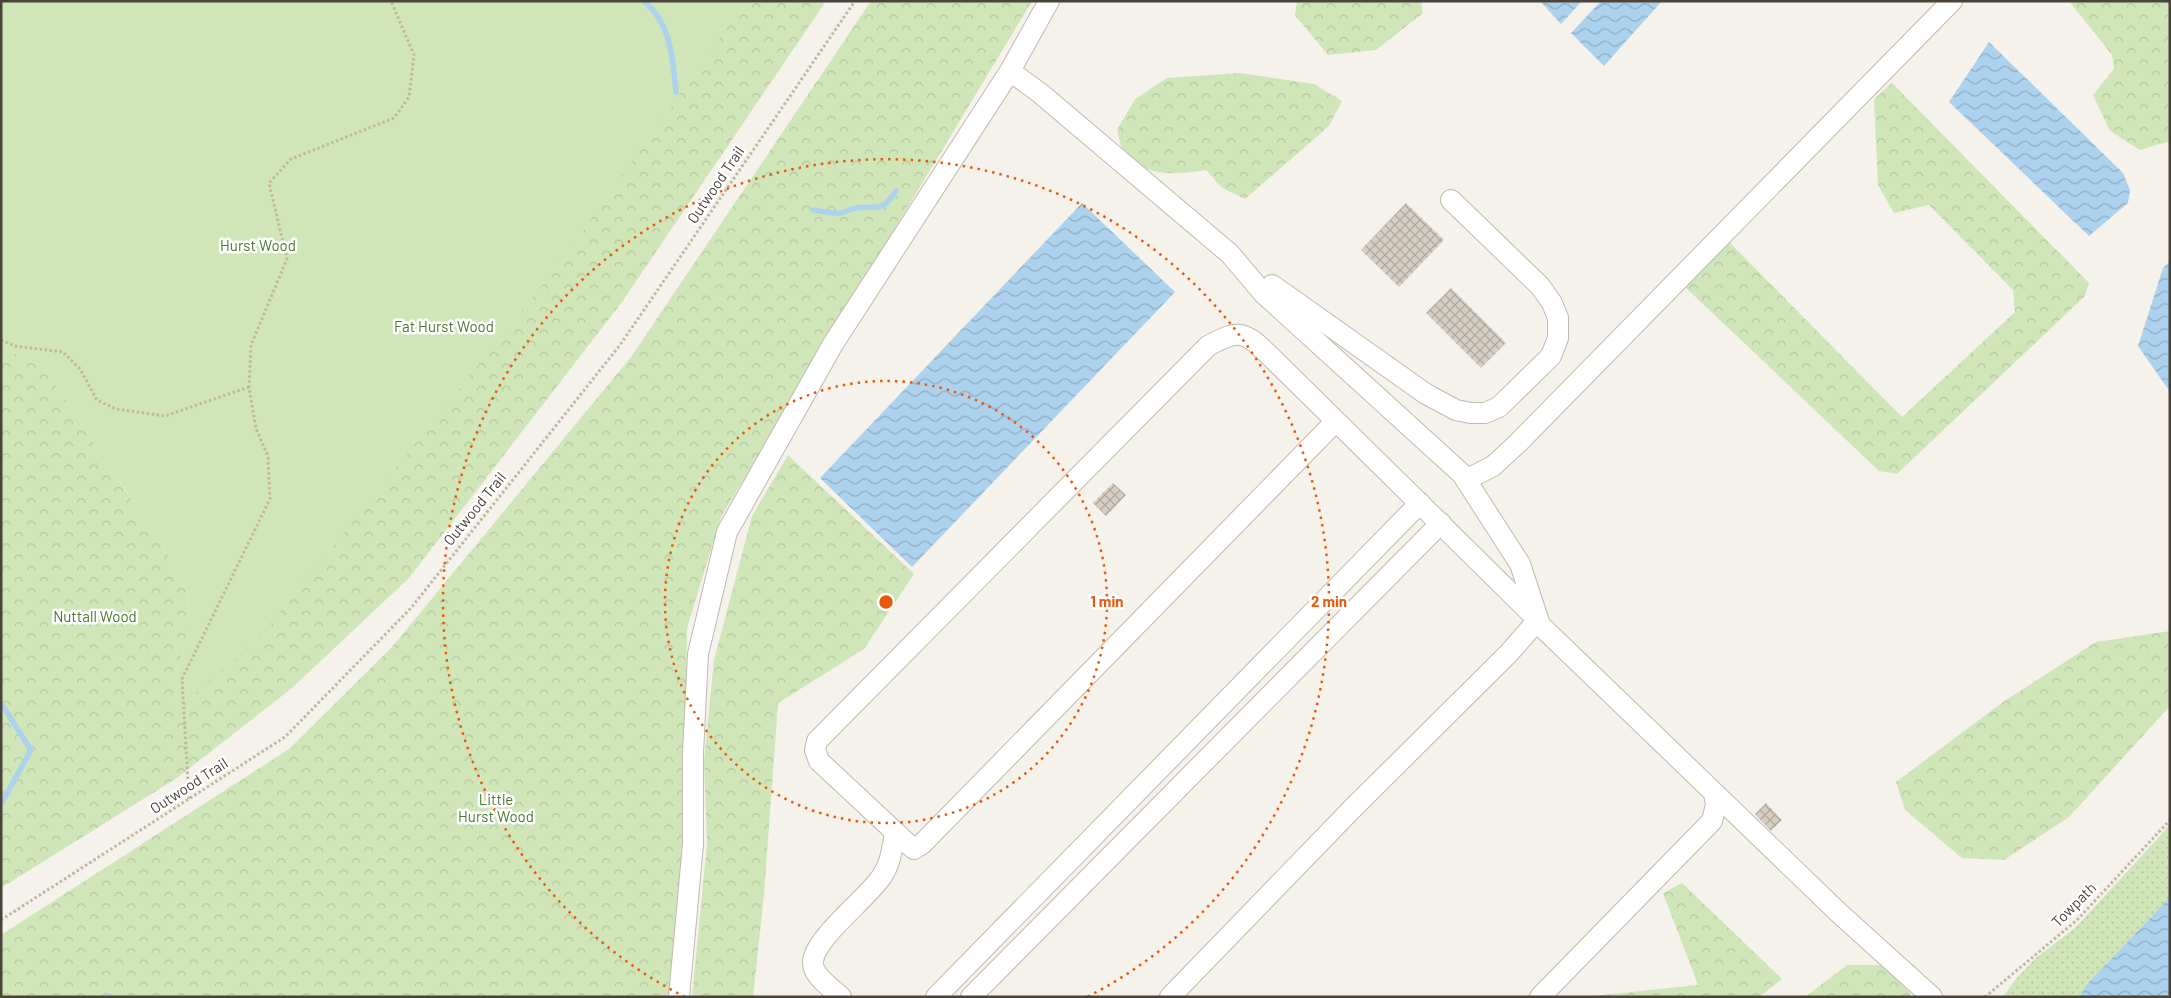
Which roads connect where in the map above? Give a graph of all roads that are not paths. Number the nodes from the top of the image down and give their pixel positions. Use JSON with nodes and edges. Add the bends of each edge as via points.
{"nodes":[{"id":1,"x":1049,"y":1,"type":"edge"},
{"id":2,"x":1952,"y":1,"type":"edge"},
{"id":3,"x":1010,"y":71,"type":"junction"},
{"id":4,"x":1451,"y":200,"type":"dead end"},
{"id":5,"x":1230,"y":254,"type":"junction"},
{"id":6,"x":1336,"y":421,"type":"junction"},
{"id":7,"x":1466,"y":480,"type":"junction"},
{"id":8,"x":1420,"y":503,"type":"junction"},
{"id":9,"x":1441,"y":523,"type":"junction"},
{"id":10,"x":1538,"y":620,"type":"junction"},
{"id":11,"x":1714,"y":793,"type":"junction"},
{"id":12,"x":895,"y":833,"type":"junction"},
{"id":13,"x":678,"y":997,"type":"edge"},
{"id":14,"x":841,"y":997,"type":"edge"},
{"id":15,"x":936,"y":997,"type":"edge"},
{"id":16,"x":971,"y":997,"type":"edge"},
{"id":17,"x":1170,"y":997,"type":"edge"},
{"id":18,"x":1540,"y":997,"type":"edge"},
{"id":19,"x":1932,"y":997,"type":"edge"}],
"edges":[{"from":1,"to":3,"type":"lane"},
{"from":2,"to":7,"type":"lane","via":[[1518,443],[1493,466]]},
{"from":3,"to":5,"type":"lane"},
{"from":3,"to":13,"type":"lane","via":[[832,344],[727,532],[698,654],[693,844]]},
{"from":4,"to":5,"type":"lane","via":[[1540,286],[1558,318],[1558,338],[1551,356],[1499,407],[1485,413],[1456,410],[1426,394]]},
{"from":5,"to":7,"type":"lane","via":[[1264,293]]},
{"from":6,"to":8,"type":"lane"},
{"from":6,"to":12,"type":"lane","via":[[922,844],[914,849]]},
{"from":6,"to":12,"type":"lane","via":[[1250,337],[1241,334],[1208,346],[817,741],[816,755],[820,761]]},
{"from":7,"to":10,"type":"lane","via":[[1520,564]]},
{"from":8,"to":9,"type":"lane"},
{"from":8,"to":15,"type":"lane"},
{"from":9,"to":10,"type":"lane"},
{"from":9,"to":16,"type":"lane"},
{"from":10,"to":11,"type":"lane"},
{"from":10,"to":17,"type":"lane","via":[[1509,654],[1352,809]]},
{"from":11,"to":18,"type":"lane","via":[[1716,805],[1712,821]]},
{"from":11,"to":19,"type":"lane"},
{"from":12,"to":14,"type":"lane","via":[[890,861],[881,878],[823,941],[813,963],[815,973]]}]}
